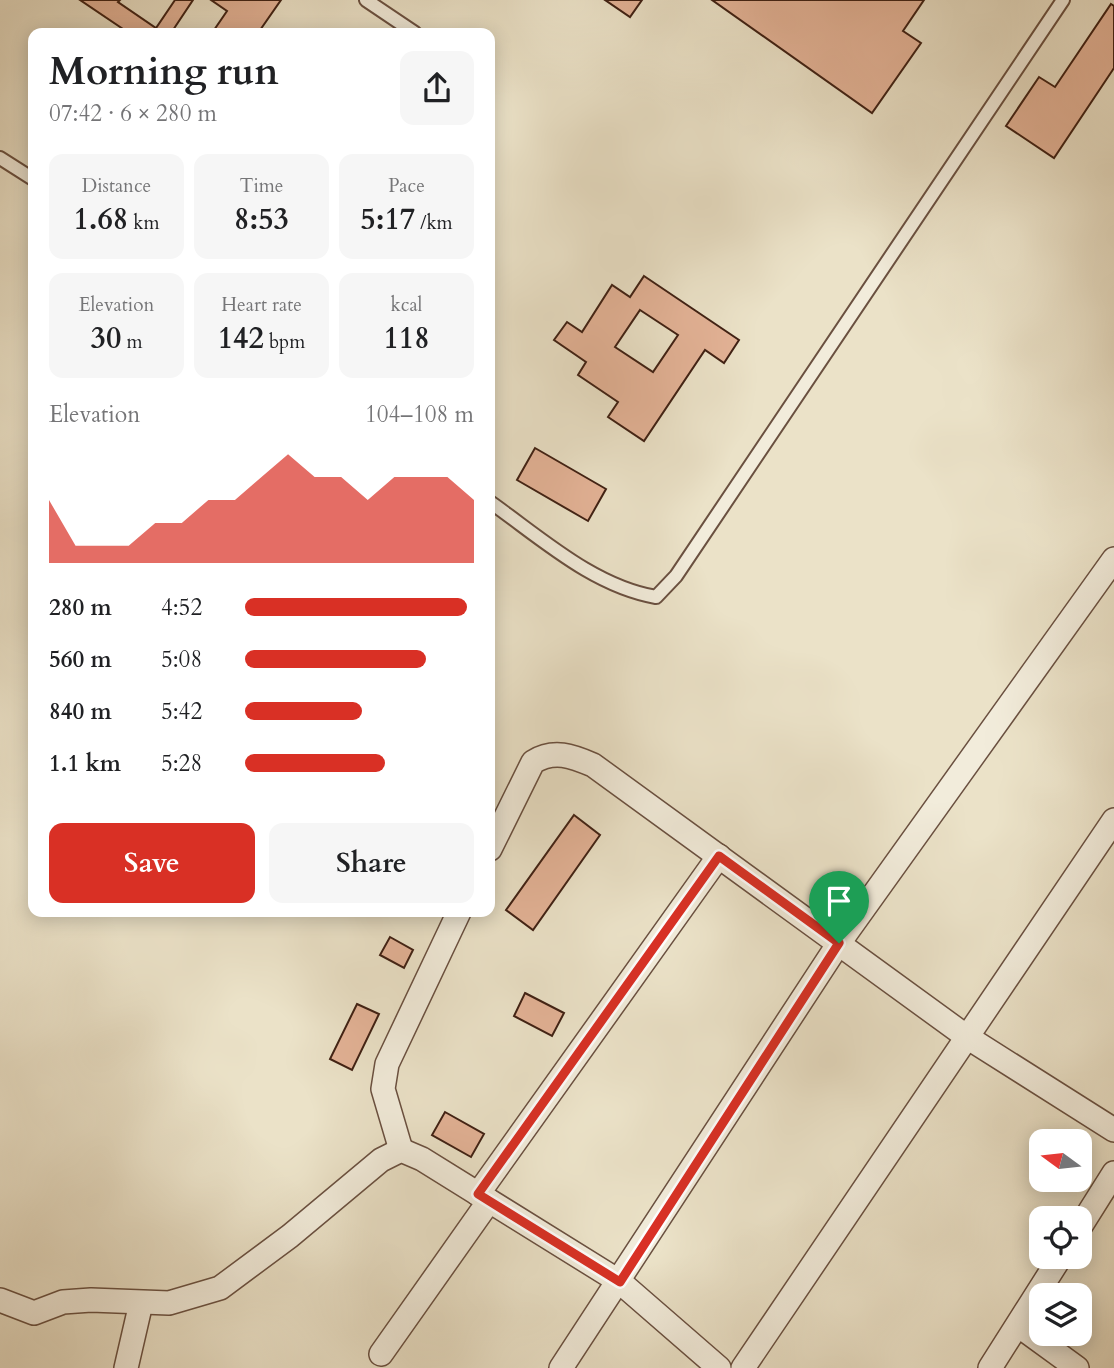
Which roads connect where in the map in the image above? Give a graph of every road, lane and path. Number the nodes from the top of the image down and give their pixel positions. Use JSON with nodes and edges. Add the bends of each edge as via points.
{"nodes":[{"id":1,"x":366,"y":0,"type":"edge"},
{"id":2,"x":1063,"y":0,"type":"edge"},
{"id":3,"x":408,"y":28,"type":"edge"},
{"id":4,"x":0,"y":158,"type":"edge"},
{"id":5,"x":28,"y":176,"type":"edge"},
{"id":6,"x":495,"y":505,"type":"edge"},
{"id":7,"x":1114,"y":559,"type":"edge"},
{"id":8,"x":1114,"y":820,"type":"edge"},
{"id":9,"x":495,"y":839,"type":"edge"},
{"id":10,"x":719,"y":856,"type":"junction"},
{"id":11,"x":457,"y":917,"type":"edge"},
{"id":12,"x":839,"y":943,"type":"junction"},
{"id":13,"x":967,"y":1037,"type":"junction"},
{"id":14,"x":1114,"y":1130,"type":"edge"},
{"id":15,"x":401,"y":1150,"type":"junction"},
{"id":16,"x":1114,"y":1174,"type":"edge"},
{"id":17,"x":484,"y":1198,"type":"junction"},
{"id":18,"x":1092,"y":1208,"type":"edge"},
{"id":19,"x":1053,"y":1269,"type":"edge"},
{"id":20,"x":620,"y":1282,"type":"junction"},
{"id":21,"x":0,"y":1300,"type":"edge"},
{"id":22,"x":141,"y":1303,"type":"junction"},
{"id":23,"x":1018,"y":1325,"type":"junction"},
{"id":24,"x":381,"y":1354,"type":"dead end"},
{"id":25,"x":126,"y":1368,"type":"edge"},
{"id":26,"x":561,"y":1368,"type":"edge"},
{"id":27,"x":719,"y":1368,"type":"edge"},
{"id":28,"x":743,"y":1368,"type":"edge"},
{"id":29,"x":990,"y":1368,"type":"edge"},
{"id":30,"x":1077,"y":1368,"type":"edge"}],
"edges":[{"from":1,"to":3,"type":"lane"},
{"from":2,"to":6,"type":"lane","via":[[676,576],[656,597],[632,593],[604,580]]},
{"from":4,"to":5,"type":"lane"},
{"from":7,"to":12,"type":"street"},
{"from":8,"to":13,"type":"street"},
{"from":9,"to":10,"type":"street","via":[[533,762],[558,754],[593,765]]},
{"from":10,"to":12,"type":"street"},
{"from":10,"to":17,"type":"street"},
{"from":11,"to":15,"type":"street","via":[[387,1064],[383,1089]]},
{"from":12,"to":13,"type":"street"},
{"from":12,"to":20,"type":"street"},
{"from":13,"to":14,"type":"street"},
{"from":13,"to":28,"type":"street"},
{"from":15,"to":17,"type":"street"},
{"from":15,"to":22,"type":"street","via":[[381,1160],[220,1288],[169,1303]]},
{"from":16,"to":18,"type":"street"},
{"from":17,"to":20,"type":"street"},
{"from":17,"to":24,"type":"street"},
{"from":19,"to":23,"type":"street"},
{"from":20,"to":26,"type":"street"},
{"from":20,"to":27,"type":"street"},
{"from":21,"to":22,"type":"street","via":[[34,1313],[63,1302]]},
{"from":22,"to":25,"type":"street"},
{"from":23,"to":29,"type":"street"},
{"from":23,"to":30,"type":"street"}]}
